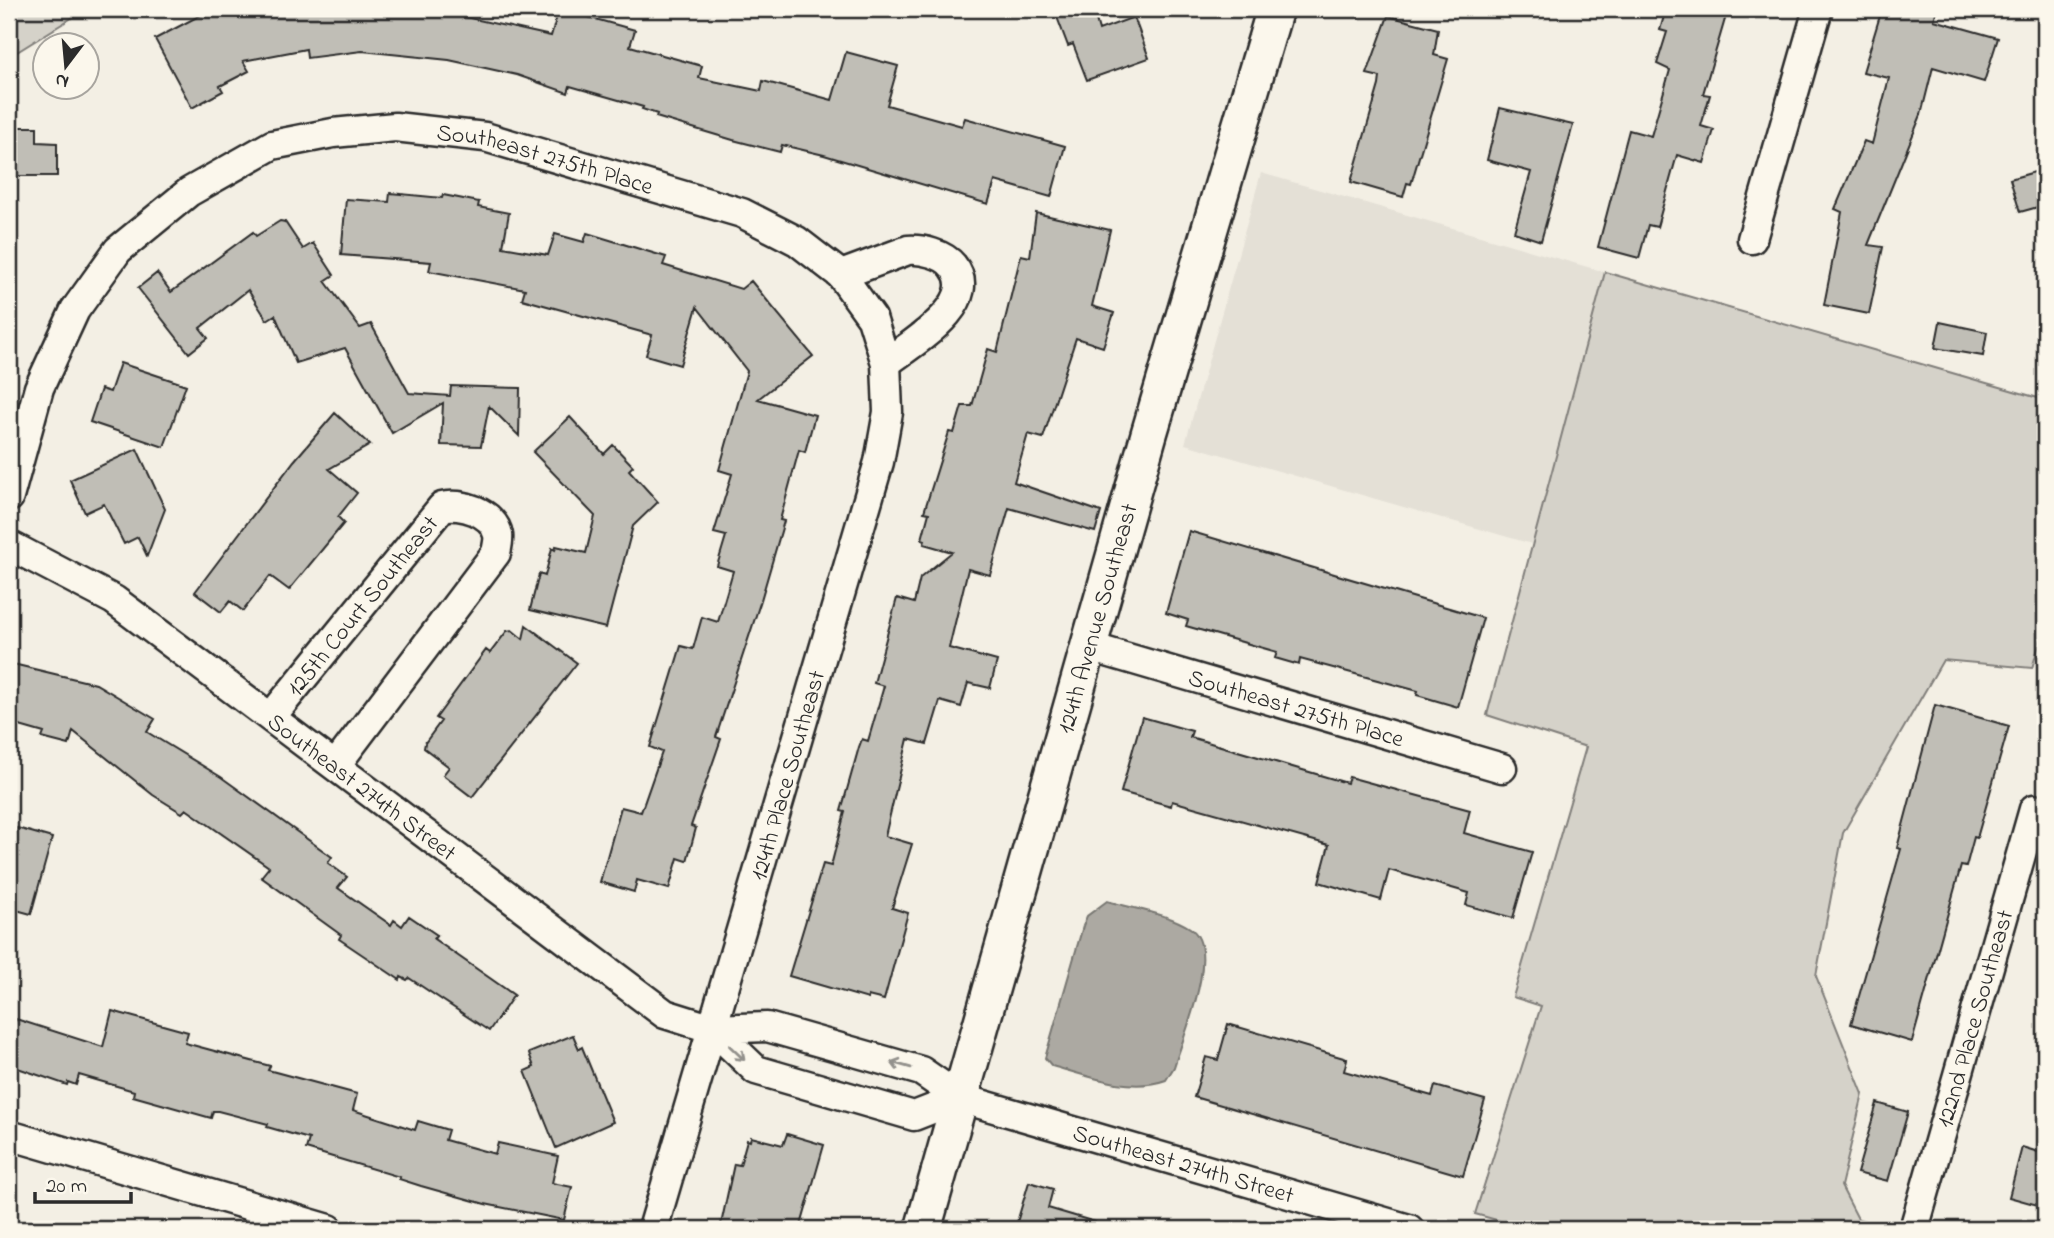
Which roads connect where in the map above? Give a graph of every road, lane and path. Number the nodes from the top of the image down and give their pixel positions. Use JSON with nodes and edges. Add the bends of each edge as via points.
{"nodes":[{"id":1,"x":1275,"y":9,"type":"edge"},
{"id":2,"x":1818,"y":9,"type":"edge"},
{"id":3,"x":1752,"y":239,"type":"dead end"},
{"id":4,"x":841,"y":275,"type":"junction"},
{"id":5,"x":872,"y":318,"type":"joint"},
{"id":6,"x":886,"y":363,"type":"junction"},
{"id":7,"x":9,"y":497,"type":"edge"},
{"id":8,"x":9,"y":545,"type":"edge"},
{"id":9,"x":1090,"y":647,"type":"junction"},
{"id":10,"x":271,"y":717,"type":"junction"},
{"id":11,"x":336,"y":765,"type":"junction"},
{"id":12,"x":1502,"y":768,"type":"dead end"},
{"id":13,"x":2034,"y":809,"type":"dead end"},
{"id":14,"x":713,"y":1029,"type":"junction"},
{"id":15,"x":960,"y":1098,"type":"junction"},
{"id":16,"x":9,"y":1135,"type":"edge"},
{"id":17,"x":329,"y":1229,"type":"edge"},
{"id":18,"x":653,"y":1229,"type":"edge"},
{"id":19,"x":923,"y":1229,"type":"edge"},
{"id":20,"x":1409,"y":1229,"type":"edge"},
{"id":21,"x":1914,"y":1229,"type":"edge"}],
"edges":[{"from":1,"to":9,"type":"street","name":"124th Avenue Southeast"},
{"from":2,"to":3,"type":"street"},
{"from":4,"to":5,"type":"street","name":"Southeast 275th Place"},
{"from":4,"to":6,"type":"street","via":[[919,249],[952,263],[958,274],[957,295],[947,317]]},
{"from":4,"to":7,"type":"street","name":"Southeast 275th Place","via":[[797,241],[742,213],[485,137],[395,127],[272,145],[189,192],[118,250],[75,310],[39,388]]},
{"from":5,"to":6,"type":"street","name":"124th Place Southeast"},
{"from":6,"to":14,"type":"street","name":"124th Place Southeast","via":[[888,412],[879,463]]},
{"from":8,"to":10,"type":"street","name":"Southeast 274th Street","via":[[114,600]]},
{"from":9,"to":12,"type":"street","name":"Southeast 275th Place"},
{"from":9,"to":15,"type":"street","name":"124th Avenue Southeast"},
{"from":10,"to":11,"type":"street","name":"Southeast 274th Street"},
{"from":10,"to":11,"type":"street","name":"125th Court Southeast","via":[[442,507],[455,503],[477,511],[498,535],[496,553]]},
{"from":11,"to":14,"type":"street","name":"Southeast 274th Street","via":[[665,1014]]},
{"from":13,"to":21,"type":"street","name":"122nd Place Southeast"},
{"from":15,"to":14,"type":"street","name":"Southeast 274th Street","one_way":true,"via":[[921,1071],[767,1027]]},
{"from":14,"to":15,"type":"street","name":"Southeast 274th Street","one_way":true,"via":[[755,1070],[914,1116]]},
{"from":14,"to":18,"type":"street","name":"124th Place Southeast"},
{"from":15,"to":19,"type":"street","name":"124th Avenue Southeast"},
{"from":15,"to":20,"type":"street","name":"Southeast 274th Street"},
{"from":16,"to":17,"type":"street"}]}
